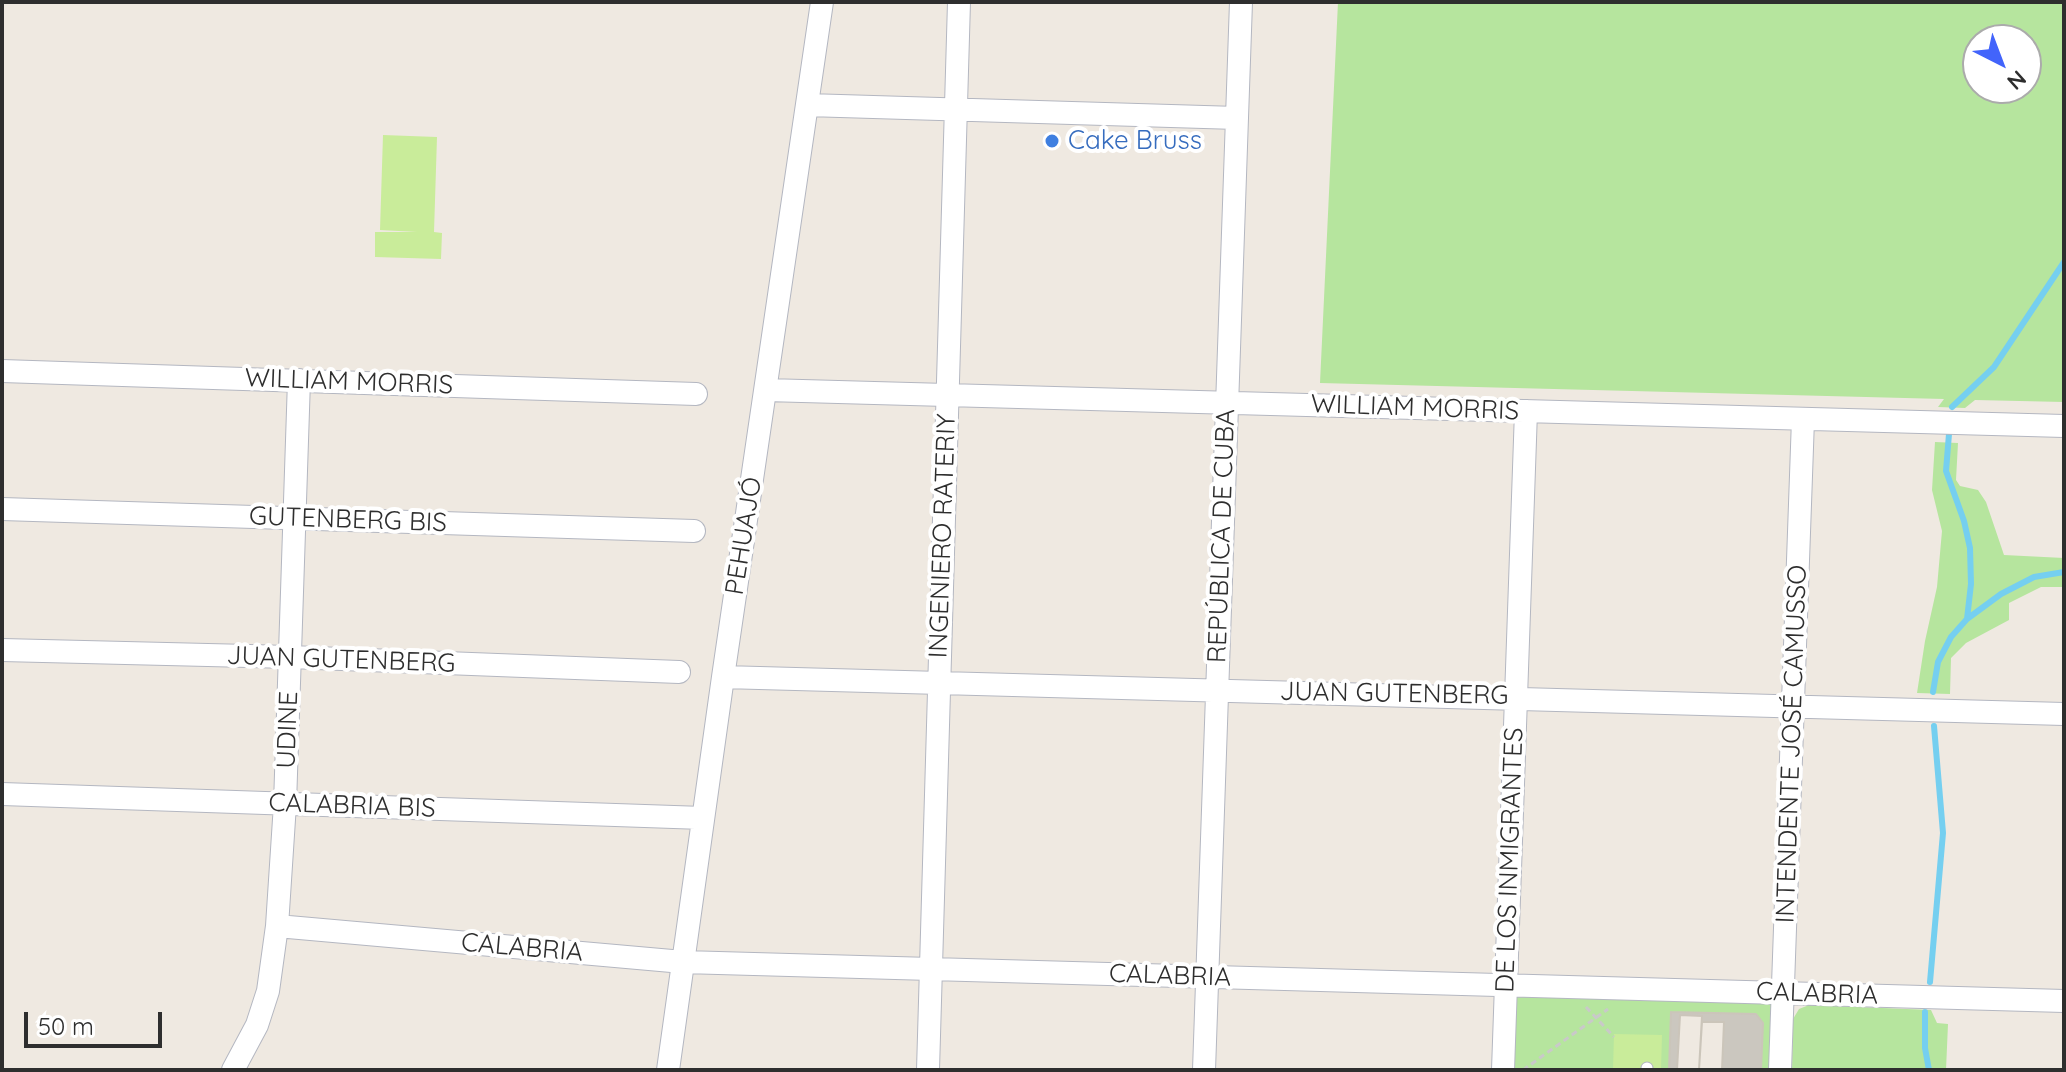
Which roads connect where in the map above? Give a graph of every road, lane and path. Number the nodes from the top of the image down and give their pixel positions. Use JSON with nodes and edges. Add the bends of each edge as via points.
{"nodes":[{"id":1,"x":822,"y":2,"type":"edge"},
{"id":2,"x":959,"y":2,"type":"edge"},
{"id":3,"x":1241,"y":2,"type":"edge"},
{"id":4,"x":807,"y":105,"type":"junction"},
{"id":5,"x":956,"y":109,"type":"junction"},
{"id":6,"x":1237,"y":118,"type":"junction"},
{"id":7,"x":2,"y":371,"type":"edge"},
{"id":8,"x":299,"y":380,"type":"junction"},
{"id":9,"x":766,"y":390,"type":"junction"},
{"id":10,"x":696,"y":394,"type":"dead end"},
{"id":11,"x":948,"y":395,"type":"junction"},
{"id":12,"x":1227,"y":403,"type":"junction"},
{"id":13,"x":1526,"y":411,"type":"junction"},
{"id":14,"x":1803,"y":419,"type":"junction"},
{"id":15,"x":2064,"y":426,"type":"edge"},
{"id":16,"x":2,"y":509,"type":"edge"},
{"id":17,"x":295,"y":518,"type":"junction"},
{"id":18,"x":694,"y":531,"type":"dead end"},
{"id":19,"x":2,"y":650,"type":"edge"},
{"id":20,"x":290,"y":657,"type":"junction"},
{"id":21,"x":679,"y":672,"type":"dead end"},
{"id":22,"x":723,"y":677,"type":"junction"},
{"id":23,"x":939,"y":681,"type":"junction"},
{"id":24,"x":1217,"y":689,"type":"junction"},
{"id":25,"x":1517,"y":697,"type":"junction"},
{"id":26,"x":1793,"y":706,"type":"junction"},
{"id":27,"x":2064,"y":714,"type":"edge"},
{"id":28,"x":2,"y":794,"type":"edge"},
{"id":29,"x":285,"y":804,"type":"junction"},
{"id":30,"x":703,"y":818,"type":"junction"},
{"id":31,"x":277,"y":926,"type":"junction"},
{"id":32,"x":683,"y":962,"type":"junction"},
{"id":33,"x":931,"y":969,"type":"junction"},
{"id":34,"x":1207,"y":977,"type":"junction"},
{"id":35,"x":1505,"y":985,"type":"junction"},
{"id":36,"x":1568,"y":987,"type":"junction"},
{"id":37,"x":1783,"y":993,"type":"junction"},
{"id":38,"x":2064,"y":1001,"type":"edge"},
{"id":39,"x":1613,"y":1006,"type":"dead end"},
{"id":40,"x":1596,"y":1017,"type":"junction"},
{"id":41,"x":1614,"y":1037,"type":"dead end"},
{"id":42,"x":233,"y":1070,"type":"edge"},
{"id":43,"x":668,"y":1070,"type":"edge"},
{"id":44,"x":928,"y":1070,"type":"edge"},
{"id":45,"x":1204,"y":1070,"type":"edge"},
{"id":46,"x":1503,"y":1070,"type":"edge"},
{"id":47,"x":1522,"y":1070,"type":"edge"},
{"id":48,"x":1780,"y":1070,"type":"edge"}],
"edges":[{"from":1,"to":4,"type":"street","name":"PEHUAJÓ"},
{"from":2,"to":5,"type":"street","name":"INGENIERO RATERIY"},
{"from":3,"to":6,"type":"street","name":"REPÚBLICA DE CUBA"},
{"from":4,"to":5,"type":"street"},
{"from":4,"to":9,"type":"street","name":"PEHUAJÓ"},
{"from":5,"to":6,"type":"street"},
{"from":5,"to":11,"type":"street","name":"INGENIERO RATERIY"},
{"from":6,"to":12,"type":"street","name":"REPÚBLICA DE CUBA"},
{"from":7,"to":8,"type":"street","name":"WILLIAM MORRIS"},
{"from":8,"to":10,"type":"street","name":"WILLIAM MORRIS"},
{"from":8,"to":17,"type":"street","name":"UDINE"},
{"from":9,"to":11,"type":"street","name":"WILLIAM MORRIS"},
{"from":9,"to":22,"type":"street","name":"PEHUAJÓ"},
{"from":11,"to":12,"type":"street","name":"WILLIAM MORRIS"},
{"from":11,"to":23,"type":"street","name":"INGENIERO RATERIY"},
{"from":12,"to":13,"type":"street","name":"WILLIAM MORRIS"},
{"from":12,"to":24,"type":"street","name":"REPÚBLICA DE CUBA"},
{"from":13,"to":14,"type":"street","name":"WILLIAM MORRIS"},
{"from":13,"to":25,"type":"street","name":"DE LOS INMIGRANTES"},
{"from":14,"to":15,"type":"street","name":"WILLIAM MORRIS"},
{"from":14,"to":26,"type":"street","name":"INTENDENTE JOSÉ CAMUSSO"},
{"from":16,"to":17,"type":"street","name":"GUTENBERG BIS"},
{"from":17,"to":18,"type":"street","name":"GUTENBERG BIS"},
{"from":17,"to":20,"type":"street","name":"UDINE"},
{"from":19,"to":20,"type":"street","name":"JUAN GUTENBERG"},
{"from":20,"to":21,"type":"street","name":"JUAN GUTENBERG"},
{"from":20,"to":29,"type":"street","name":"UDINE"},
{"from":22,"to":23,"type":"street","name":"JUAN GUTENBERG"},
{"from":22,"to":30,"type":"street","name":"PEHUAJÓ"},
{"from":23,"to":24,"type":"street","name":"JUAN GUTENBERG"},
{"from":23,"to":33,"type":"street","name":"INGENIERO RATERIY"},
{"from":24,"to":25,"type":"street","name":"JUAN GUTENBERG"},
{"from":24,"to":34,"type":"street","name":"REPÚBLICA DE CUBA"},
{"from":25,"to":26,"type":"street","name":"JUAN GUTENBERG"},
{"from":25,"to":35,"type":"street","name":"DE LOS INMIGRANTES"},
{"from":26,"to":27,"type":"street","name":"JUAN GUTENBERG"},
{"from":26,"to":37,"type":"street","name":"INTENDENTE JOSÉ CAMUSSO"},
{"from":28,"to":29,"type":"street","name":"CALABRIA BIS"},
{"from":29,"to":30,"type":"street","name":"CALABRIA BIS"},
{"from":29,"to":31,"type":"street","name":"UDINE"},
{"from":30,"to":32,"type":"street","name":"PEHUAJÓ"},
{"from":31,"to":32,"type":"street","name":"CALABRIA"},
{"from":31,"to":42,"type":"street","name":"UDINE","via":[[268,991]]},
{"from":32,"to":33,"type":"street","name":"CALABRIA"},
{"from":32,"to":43,"type":"street","name":"PEHUAJÓ"},
{"from":33,"to":34,"type":"street","name":"CALABRIA"},
{"from":33,"to":44,"type":"street","name":"INGENIERO RATERIY"},
{"from":34,"to":35,"type":"street","name":"CALABRIA"},
{"from":34,"to":45,"type":"street","name":"REPÚBLICA DE CUBA"},
{"from":35,"to":36,"type":"street","name":"CALABRIA"},
{"from":35,"to":46,"type":"street","name":"DE LOS INMIGRANTES"},
{"from":36,"to":37,"type":"street","name":"CALABRIA"},
{"from":36,"to":40,"type":"path"},
{"from":37,"to":38,"type":"street","name":"CALABRIA"},
{"from":37,"to":48,"type":"street","name":"INTENDENTE JOSÉ CAMUSSO"},
{"from":39,"to":40,"type":"path"},
{"from":40,"to":41,"type":"path"},
{"from":40,"to":47,"type":"path"}]}
